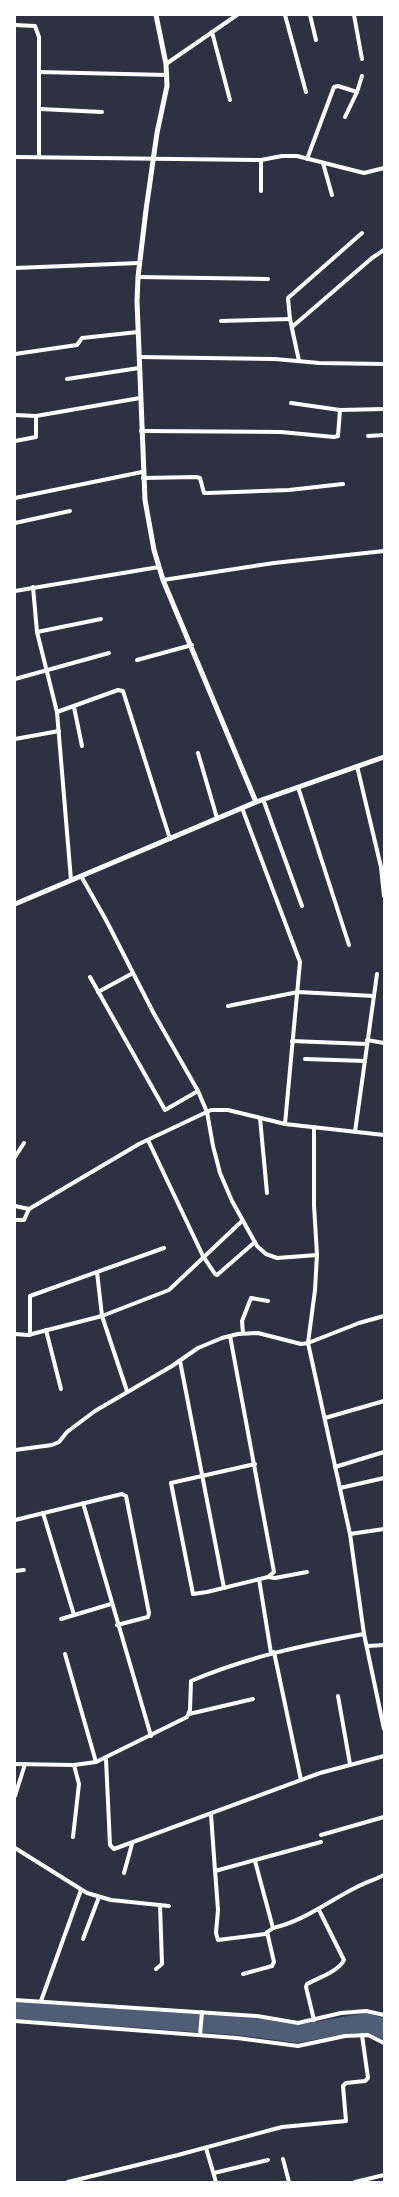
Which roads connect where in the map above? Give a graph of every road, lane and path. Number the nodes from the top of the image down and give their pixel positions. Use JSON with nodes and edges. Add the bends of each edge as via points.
{"nodes":[{"id":1,"x":156,"y":15,"type":"edge"},
{"id":2,"x":237,"y":15,"type":"edge"},
{"id":3,"x":285,"y":15,"type":"edge"},
{"id":4,"x":310,"y":15,"type":"edge"},
{"id":5,"x":354,"y":15,"type":"edge"},
{"id":6,"x":15,"y":25,"type":"edge"},
{"id":7,"x":212,"y":32,"type":"junction"},
{"id":8,"x":316,"y":40,"type":"dead end"},
{"id":9,"x":362,"y":59,"type":"dead end"},
{"id":10,"x":166,"y":64,"type":"junction"},
{"id":11,"x":39,"y":72,"type":"junction"},
{"id":12,"x":166,"y":75,"type":"junction"},
{"id":13,"x":362,"y":76,"type":"dead end"},
{"id":14,"x":306,"y":92,"type":"dead end"},
{"id":15,"x":357,"y":92,"type":"junction"},
{"id":16,"x":230,"y":100,"type":"dead end"},
{"id":17,"x":40,"y":109,"type":"junction"},
{"id":18,"x":102,"y":112,"type":"dead end"},
{"id":19,"x":345,"y":117,"type":"dead end"},
{"id":20,"x":15,"y":157,"type":"edge"},
{"id":21,"x":38,"y":157,"type":"junction"},
{"id":22,"x":154,"y":158,"type":"junction"},
{"id":23,"x":307,"y":159,"type":"junction"},
{"id":24,"x":261,"y":160,"type":"junction"},
{"id":25,"x":322,"y":163,"type":"junction"},
{"id":26,"x":384,"y":168,"type":"edge"},
{"id":27,"x":261,"y":191,"type":"dead end"},
{"id":28,"x":332,"y":195,"type":"dead end"},
{"id":29,"x":362,"y":232,"type":"dead end"},
{"id":30,"x":384,"y":250,"type":"edge"},
{"id":31,"x":140,"y":263,"type":"junction"},
{"id":32,"x":15,"y":268,"type":"edge"},
{"id":33,"x":138,"y":277,"type":"junction"},
{"id":34,"x":268,"y":279,"type":"dead end"},
{"id":35,"x":290,"y":319,"type":"junction"},
{"id":36,"x":221,"y":322,"type":"dead end"},
{"id":37,"x":292,"y":327,"type":"junction"},
{"id":38,"x":138,"y":332,"type":"junction"},
{"id":39,"x":15,"y":354,"type":"edge"},
{"id":40,"x":139,"y":357,"type":"junction"},
{"id":41,"x":299,"y":361,"type":"junction"},
{"id":42,"x":384,"y":364,"type":"edge"},
{"id":43,"x":139,"y":368,"type":"junction"},
{"id":44,"x":67,"y":379,"type":"dead end"},
{"id":45,"x":140,"y":398,"type":"junction"},
{"id":46,"x":291,"y":403,"type":"dead end"},
{"id":47,"x":384,"y":409,"type":"edge"},
{"id":48,"x":340,"y":410,"type":"junction"},
{"id":49,"x":15,"y":415,"type":"edge"},
{"id":50,"x":36,"y":416,"type":"junction"},
{"id":51,"x":141,"y":431,"type":"junction"},
{"id":52,"x":384,"y":435,"type":"edge"},
{"id":53,"x":368,"y":436,"type":"dead end"},
{"id":54,"x":15,"y":441,"type":"edge"},
{"id":55,"x":143,"y":475,"type":"junction"},
{"id":56,"x":342,"y":484,"type":"dead end"},
{"id":57,"x":15,"y":498,"type":"edge"},
{"id":58,"x":70,"y":511,"type":"dead end"},
{"id":59,"x":15,"y":523,"type":"edge"},
{"id":60,"x":384,"y":551,"type":"edge"},
{"id":61,"x":159,"y":568,"type":"junction"},
{"id":62,"x":164,"y":580,"type":"junction"},
{"id":63,"x":33,"y":587,"type":"junction"},
{"id":64,"x":15,"y":590,"type":"edge"},
{"id":65,"x":101,"y":619,"type":"dead end"},
{"id":66,"x":37,"y":632,"type":"junction"},
{"id":67,"x":192,"y":646,"type":"junction"},
{"id":68,"x":109,"y":653,"type":"dead end"},
{"id":69,"x":138,"y":660,"type":"dead end"},
{"id":70,"x":47,"y":672,"type":"junction"},
{"id":71,"x":15,"y":679,"type":"edge"},
{"id":72,"x":74,"y":707,"type":"junction"},
{"id":73,"x":57,"y":712,"type":"junction"},
{"id":74,"x":59,"y":731,"type":"junction"},
{"id":75,"x":15,"y":739,"type":"edge"},
{"id":76,"x":82,"y":746,"type":"dead end"},
{"id":77,"x":198,"y":753,"type":"dead end"},
{"id":78,"x":384,"y":757,"type":"edge"},
{"id":79,"x":357,"y":766,"type":"junction"},
{"id":80,"x":298,"y":787,"type":"junction"},
{"id":81,"x":263,"y":799,"type":"junction"},
{"id":82,"x":256,"y":802,"type":"junction"},
{"id":83,"x":242,"y":808,"type":"junction"},
{"id":84,"x":217,"y":818,"type":"junction"},
{"id":85,"x":170,"y":839,"type":"junction"},
{"id":86,"x":81,"y":876,"type":"junction"},
{"id":87,"x":71,"y":880,"type":"junction"},
{"id":88,"x":384,"y":896,"type":"edge"},
{"id":89,"x":15,"y":904,"type":"edge"},
{"id":90,"x":302,"y":906,"type":"dead end"},
{"id":91,"x":349,"y":945,"type":"dead end"},
{"id":92,"x":133,"y":973,"type":"junction"},
{"id":93,"x":377,"y":974,"type":"dead end"},
{"id":94,"x":90,"y":977,"type":"dead end"},
{"id":95,"x":98,"y":992,"type":"junction"},
{"id":96,"x":298,"y":992,"type":"junction"},
{"id":97,"x":374,"y":996,"type":"junction"},
{"id":98,"x":228,"y":1006,"type":"dead end"},
{"id":99,"x":292,"y":1042,"type":"junction"},
{"id":100,"x":367,"y":1042,"type":"junction"},
{"id":101,"x":384,"y":1043,"type":"edge"},
{"id":102,"x":305,"y":1059,"type":"dead end"},
{"id":103,"x":365,"y":1061,"type":"junction"},
{"id":104,"x":198,"y":1091,"type":"junction"},
{"id":105,"x":207,"y":1112,"type":"junction"},
{"id":106,"x":260,"y":1118,"type":"junction"},
{"id":107,"x":285,"y":1124,"type":"junction"},
{"id":108,"x":314,"y":1127,"type":"junction"},
{"id":109,"x":355,"y":1132,"type":"junction"},
{"id":110,"x":384,"y":1134,"type":"edge"},
{"id":111,"x":148,"y":1140,"type":"junction"},
{"id":112,"x":24,"y":1143,"type":"dead end"},
{"id":113,"x":15,"y":1158,"type":"edge"},
{"id":114,"x":267,"y":1193,"type":"dead end"},
{"id":115,"x":15,"y":1206,"type":"edge"},
{"id":116,"x":29,"y":1209,"type":"junction"},
{"id":117,"x":15,"y":1220,"type":"edge"},
{"id":118,"x":242,"y":1221,"type":"junction"},
{"id":119,"x":254,"y":1242,"type":"junction"},
{"id":120,"x":164,"y":1248,"type":"dead end"},
{"id":121,"x":317,"y":1255,"type":"junction"},
{"id":122,"x":204,"y":1256,"type":"junction"},
{"id":123,"x":97,"y":1272,"type":"junction"},
{"id":124,"x":268,"y":1301,"type":"dead end"},
{"id":125,"x":102,"y":1316,"type":"junction"},
{"id":126,"x":384,"y":1317,"type":"edge"},
{"id":127,"x":46,"y":1330,"type":"junction"},
{"id":128,"x":243,"y":1333,"type":"junction"},
{"id":129,"x":15,"y":1334,"type":"edge"},
{"id":130,"x":30,"y":1334,"type":"junction"},
{"id":131,"x":230,"y":1336,"type":"junction"},
{"id":132,"x":308,"y":1343,"type":"junction"},
{"id":133,"x":180,"y":1361,"type":"junction"},
{"id":134,"x":61,"y":1389,"type":"dead end"},
{"id":135,"x":127,"y":1391,"type":"junction"},
{"id":136,"x":384,"y":1401,"type":"edge"},
{"id":137,"x":325,"y":1418,"type":"junction"},
{"id":138,"x":15,"y":1450,"type":"edge"},
{"id":139,"x":384,"y":1452,"type":"edge"},
{"id":140,"x":255,"y":1464,"type":"junction"},
{"id":141,"x":335,"y":1467,"type":"junction"},
{"id":142,"x":202,"y":1476,"type":"junction"},
{"id":143,"x":384,"y":1478,"type":"edge"},
{"id":144,"x":340,"y":1488,"type":"junction"},
{"id":145,"x":83,"y":1503,"type":"junction"},
{"id":146,"x":43,"y":1513,"type":"junction"},
{"id":147,"x":15,"y":1520,"type":"edge"},
{"id":148,"x":384,"y":1529,"type":"edge"},
{"id":149,"x":350,"y":1534,"type":"junction"},
{"id":150,"x":24,"y":1570,"type":"dead end"},
{"id":151,"x":15,"y":1571,"type":"edge"},
{"id":152,"x":306,"y":1572,"type":"dead end"},
{"id":153,"x":268,"y":1577,"type":"junction"},
{"id":154,"x":259,"y":1579,"type":"junction"},
{"id":155,"x":224,"y":1588,"type":"junction"},
{"id":156,"x":111,"y":1604,"type":"junction"},
{"id":157,"x":74,"y":1615,"type":"junction"},
{"id":158,"x":61,"y":1619,"type":"dead end"},
{"id":159,"x":117,"y":1625,"type":"junction"},
{"id":160,"x":364,"y":1634,"type":"junction"},
{"id":161,"x":384,"y":1645,"type":"edge"},
{"id":162,"x":367,"y":1646,"type":"junction"},
{"id":163,"x":273,"y":1653,"type":"junction"},
{"id":164,"x":65,"y":1654,"type":"dead end"},
{"id":165,"x":338,"y":1696,"type":"dead end"},
{"id":166,"x":253,"y":1699,"type":"dead end"},
{"id":167,"x":189,"y":1714,"type":"junction"},
{"id":168,"x":384,"y":1729,"type":"edge"},
{"id":169,"x":150,"y":1736,"type":"junction"},
{"id":170,"x":384,"y":1756,"type":"edge"},
{"id":171,"x":106,"y":1759,"type":"junction"},
{"id":172,"x":96,"y":1762,"type":"junction"},
{"id":173,"x":15,"y":1764,"type":"edge"},
{"id":174,"x":25,"y":1764,"type":"junction"},
{"id":175,"x":350,"y":1764,"type":"junction"},
{"id":176,"x":74,"y":1765,"type":"junction"},
{"id":177,"x":301,"y":1780,"type":"junction"},
{"id":178,"x":15,"y":1796,"type":"edge"},
{"id":179,"x":211,"y":1814,"type":"junction"},
{"id":180,"x":384,"y":1817,"type":"edge"},
{"id":181,"x":321,"y":1836,"type":"dead end"},
{"id":182,"x":73,"y":1837,"type":"dead end"},
{"id":183,"x":321,"y":1842,"type":"dead end"},
{"id":184,"x":132,"y":1844,"type":"junction"},
{"id":185,"x":15,"y":1848,"type":"edge"},
{"id":186,"x":254,"y":1861,"type":"junction"},
{"id":187,"x":214,"y":1870,"type":"junction"},
{"id":188,"x":124,"y":1873,"type":"dead end"},
{"id":189,"x":384,"y":1875,"type":"edge"},
{"id":190,"x":81,"y":1890,"type":"junction"},
{"id":191,"x":99,"y":1897,"type":"junction"},
{"id":192,"x":160,"y":1905,"type":"junction"},
{"id":193,"x":169,"y":1906,"type":"dead end"},
{"id":194,"x":318,"y":1910,"type":"junction"},
{"id":195,"x":273,"y":1928,"type":"junction"},
{"id":196,"x":267,"y":1932,"type":"junction"},
{"id":197,"x":82,"y":1938,"type":"dead end"},
{"id":198,"x":156,"y":1969,"type":"dead end"},
{"id":199,"x":243,"y":1974,"type":"dead end"},
{"id":200,"x":15,"y":2000,"type":"edge"},
{"id":201,"x":42,"y":2001,"type":"junction"},
{"id":202,"x":202,"y":2012,"type":"junction"},
{"id":203,"x":384,"y":2015,"type":"edge"},
{"id":204,"x":314,"y":2020,"type":"junction"},
{"id":205,"x":15,"y":2021,"type":"edge"},
{"id":206,"x":200,"y":2035,"type":"junction"},
{"id":207,"x":362,"y":2035,"type":"junction"},
{"id":208,"x":384,"y":2043,"type":"edge"},
{"id":209,"x":206,"y":2148,"type":"junction"},
{"id":210,"x":283,"y":2159,"type":"dead end"},
{"id":211,"x":268,"y":2160,"type":"dead end"},
{"id":212,"x":214,"y":2173,"type":"junction"},
{"id":213,"x":384,"y":2175,"type":"edge"},
{"id":214,"x":68,"y":2182,"type":"edge"},
{"id":215,"x":216,"y":2182,"type":"edge"},
{"id":216,"x":289,"y":2182,"type":"edge"},
{"id":217,"x":355,"y":2182,"type":"edge"}],
"edges":[{"from":1,"to":10,"type":"street"},
{"from":2,"to":7,"type":"street"},
{"from":3,"to":14,"type":"street"},
{"from":4,"to":8,"type":"street"},
{"from":5,"to":9,"type":"street"},
{"from":6,"to":11,"type":"street","via":[[32,24],[37,29]]},
{"from":7,"to":10,"type":"street"},
{"from":7,"to":16,"type":"street"},
{"from":10,"to":12,"type":"street"},
{"from":11,"to":12,"type":"street"},
{"from":11,"to":17,"type":"street"},
{"from":12,"to":22,"type":"street","via":[[167,86]]},
{"from":13,"to":15,"type":"street"},
{"from":15,"to":19,"type":"street"},
{"from":15,"to":23,"type":"street","via":[[334,86]]},
{"from":17,"to":18,"type":"street"},
{"from":17,"to":21,"type":"street"},
{"from":20,"to":21,"type":"street"},
{"from":21,"to":22,"type":"street"},
{"from":22,"to":24,"type":"street"},
{"from":22,"to":31,"type":"street"},
{"from":23,"to":24,"type":"street","via":[[282,156]]},
{"from":23,"to":25,"type":"street"},
{"from":24,"to":27,"type":"street"},
{"from":25,"to":26,"type":"street","via":[[364,173]]},
{"from":25,"to":28,"type":"street"},
{"from":29,"to":35,"type":"street","via":[[290,294],[287,302]]},
{"from":30,"to":37,"type":"street"},
{"from":31,"to":32,"type":"street"},
{"from":31,"to":33,"type":"street"},
{"from":33,"to":34,"type":"street"},
{"from":33,"to":38,"type":"street"},
{"from":35,"to":36,"type":"street"},
{"from":35,"to":37,"type":"street"},
{"from":37,"to":41,"type":"street"},
{"from":38,"to":39,"type":"street","via":[[82,338],[76,345]]},
{"from":38,"to":40,"type":"street"},
{"from":40,"to":41,"type":"street"},
{"from":40,"to":43,"type":"street"},
{"from":41,"to":42,"type":"street"},
{"from":43,"to":44,"type":"street"},
{"from":43,"to":45,"type":"street"},
{"from":45,"to":50,"type":"street"},
{"from":45,"to":51,"type":"street"},
{"from":46,"to":48,"type":"street"},
{"from":47,"to":48,"type":"street"},
{"from":48,"to":51,"type":"street","via":[[340,430],[334,437],[281,432]]},
{"from":49,"to":50,"type":"street"},
{"from":50,"to":54,"type":"street","via":[[36,437]]},
{"from":51,"to":55,"type":"street"},
{"from":52,"to":53,"type":"street"},
{"from":55,"to":56,"type":"street","via":[[200,478],[204,493],[289,490]]},
{"from":55,"to":57,"type":"street"},
{"from":55,"to":61,"type":"street","via":[[149,525]]},
{"from":58,"to":59,"type":"street"},
{"from":60,"to":62,"type":"street"},
{"from":61,"to":62,"type":"street"},
{"from":61,"to":63,"type":"street"},
{"from":62,"to":67,"type":"street"},
{"from":63,"to":64,"type":"street"},
{"from":63,"to":66,"type":"street"},
{"from":65,"to":66,"type":"street"},
{"from":66,"to":70,"type":"street"},
{"from":67,"to":69,"type":"street"},
{"from":67,"to":82,"type":"street"},
{"from":68,"to":70,"type":"street"},
{"from":70,"to":71,"type":"street"},
{"from":70,"to":73,"type":"street"},
{"from":72,"to":73,"type":"street"},
{"from":72,"to":76,"type":"street"},
{"from":72,"to":85,"type":"street","via":[[118,690],[123,691]]},
{"from":73,"to":74,"type":"street"},
{"from":74,"to":75,"type":"street"},
{"from":74,"to":87,"type":"street"},
{"from":77,"to":84,"type":"street"},
{"from":78,"to":79,"type":"street"},
{"from":79,"to":80,"type":"street"},
{"from":79,"to":88,"type":"street","via":[[381,867]]},
{"from":80,"to":81,"type":"street"},
{"from":80,"to":91,"type":"street"},
{"from":81,"to":82,"type":"street"},
{"from":81,"to":90,"type":"street"},
{"from":82,"to":83,"type":"street"},
{"from":83,"to":84,"type":"street"},
{"from":83,"to":96,"type":"street","via":[[300,962]]},
{"from":84,"to":85,"type":"street"},
{"from":85,"to":86,"type":"street"},
{"from":86,"to":87,"type":"street"},
{"from":86,"to":92,"type":"street"},
{"from":87,"to":89,"type":"street"},
{"from":92,"to":95,"type":"street"},
{"from":92,"to":104,"type":"street"},
{"from":93,"to":97,"type":"street"},
{"from":94,"to":95,"type":"street"},
{"from":95,"to":104,"type":"street","via":[[165,1110]]},
{"from":96,"to":97,"type":"street"},
{"from":96,"to":98,"type":"street"},
{"from":96,"to":99,"type":"street"},
{"from":97,"to":100,"type":"street"},
{"from":99,"to":100,"type":"street"},
{"from":99,"to":107,"type":"street"},
{"from":100,"to":101,"type":"street"},
{"from":100,"to":103,"type":"street"},
{"from":102,"to":103,"type":"street"},
{"from":103,"to":109,"type":"street"},
{"from":104,"to":105,"type":"street"},
{"from":105,"to":106,"type":"street","via":[[228,1110]]},
{"from":105,"to":111,"type":"street"},
{"from":105,"to":118,"type":"street","via":[[220,1173]]},
{"from":106,"to":107,"type":"street"},
{"from":106,"to":114,"type":"street"},
{"from":107,"to":108,"type":"street"},
{"from":108,"to":109,"type":"street"},
{"from":108,"to":121,"type":"street"},
{"from":109,"to":110,"type":"street"},
{"from":111,"to":116,"type":"street"},
{"from":111,"to":122,"type":"street"},
{"from":112,"to":113,"type":"street"},
{"from":115,"to":116,"type":"street"},
{"from":116,"to":117,"type":"street","via":[[24,1220]]},
{"from":118,"to":119,"type":"street"},
{"from":118,"to":122,"type":"street"},
{"from":119,"to":121,"type":"street","via":[[266,1254],[277,1258]]},
{"from":119,"to":122,"type":"street","via":[[217,1275]]},
{"from":120,"to":123,"type":"street"},
{"from":121,"to":132,"type":"street"},
{"from":122,"to":125,"type":"street","via":[[169,1290]]},
{"from":123,"to":125,"type":"street"},
{"from":123,"to":130,"type":"street","via":[[30,1296]]},
{"from":124,"to":128,"type":"street","via":[[251,1298],[242,1321]]},
{"from":125,"to":127,"type":"street"},
{"from":125,"to":135,"type":"street"},
{"from":126,"to":132,"type":"street"},
{"from":127,"to":130,"type":"street"},
{"from":127,"to":134,"type":"street"},
{"from":128,"to":131,"type":"street"},
{"from":128,"to":132,"type":"street"},
{"from":129,"to":130,"type":"street"},
{"from":131,"to":133,"type":"street","via":[[198,1348]]},
{"from":131,"to":140,"type":"street"},
{"from":132,"to":137,"type":"street"},
{"from":133,"to":135,"type":"street"},
{"from":133,"to":142,"type":"street"},
{"from":135,"to":138,"type":"street","via":[[67,1432],[59,1442]]},
{"from":136,"to":137,"type":"street"},
{"from":137,"to":141,"type":"street"},
{"from":139,"to":141,"type":"street"},
{"from":140,"to":142,"type":"street"},
{"from":140,"to":153,"type":"street","via":[[274,1572]]},
{"from":141,"to":144,"type":"street"},
{"from":142,"to":155,"type":"street"},
{"from":142,"to":155,"type":"street","via":[[171,1484],[192,1592]]},
{"from":143,"to":144,"type":"street"},
{"from":144,"to":149,"type":"street"},
{"from":145,"to":146,"type":"street"},
{"from":145,"to":156,"type":"street"},
{"from":145,"to":159,"type":"street","via":[[122,1494],[126,1496],[149,1613],[148,1617]]},
{"from":146,"to":147,"type":"street"},
{"from":146,"to":157,"type":"street"},
{"from":148,"to":149,"type":"street"},
{"from":149,"to":160,"type":"street"},
{"from":150,"to":151,"type":"street"},
{"from":152,"to":153,"type":"street"},
{"from":153,"to":154,"type":"street"},
{"from":154,"to":155,"type":"street"},
{"from":154,"to":163,"type":"street"},
{"from":156,"to":157,"type":"street"},
{"from":156,"to":159,"type":"street"},
{"from":157,"to":158,"type":"street"},
{"from":159,"to":169,"type":"street"},
{"from":160,"to":162,"type":"street"},
{"from":160,"to":163,"type":"street"},
{"from":161,"to":162,"type":"street"},
{"from":162,"to":168,"type":"street"},
{"from":163,"to":167,"type":"street","via":[[250,1658],[191,1681]]},
{"from":163,"to":177,"type":"street"},
{"from":164,"to":172,"type":"street"},
{"from":165,"to":175,"type":"street"},
{"from":166,"to":167,"type":"street"},
{"from":167,"to":169,"type":"street"},
{"from":169,"to":171,"type":"street"},
{"from":170,"to":175,"type":"street"},
{"from":171,"to":172,"type":"street"},
{"from":171,"to":184,"type":"street","via":[[110,1845],[114,1849]]},
{"from":172,"to":176,"type":"street"},
{"from":173,"to":174,"type":"street"},
{"from":174,"to":176,"type":"street"},
{"from":174,"to":178,"type":"street"},
{"from":175,"to":177,"type":"street"},
{"from":176,"to":182,"type":"street","via":[[79,1784]]},
{"from":177,"to":179,"type":"street"},
{"from":179,"to":184,"type":"street"},
{"from":179,"to":187,"type":"street"},
{"from":180,"to":181,"type":"street"},
{"from":183,"to":186,"type":"street"},
{"from":184,"to":188,"type":"street"},
{"from":185,"to":190,"type":"street"},
{"from":186,"to":187,"type":"street"},
{"from":186,"to":195,"type":"street"},
{"from":187,"to":196,"type":"street","via":[[218,1940]]},
{"from":189,"to":194,"type":"street","via":[[354,1888]]},
{"from":190,"to":191,"type":"street"},
{"from":190,"to":201,"type":"street"},
{"from":191,"to":192,"type":"street"},
{"from":191,"to":197,"type":"street"},
{"from":192,"to":193,"type":"street"},
{"from":192,"to":198,"type":"street","via":[[162,1964]]},
{"from":194,"to":195,"type":"street","via":[[290,1924]]},
{"from":194,"to":204,"type":"street","via":[[344,1960],[307,1984]]},
{"from":195,"to":196,"type":"street"},
{"from":196,"to":199,"type":"street","via":[[274,1962],[272,1966]]},
{"from":200,"to":201,"type":"street"},
{"from":201,"to":202,"type":"street"},
{"from":202,"to":204,"type":"street","via":[[298,2023]]},
{"from":202,"to":206,"type":"street"},
{"from":203,"to":204,"type":"street","via":[[366,2011]]},
{"from":205,"to":206,"type":"street"},
{"from":206,"to":207,"type":"street","via":[[298,2046]]},
{"from":207,"to":208,"type":"street"},
{"from":207,"to":209,"type":"street","via":[[368,2078],[344,2084],[346,2121],[282,2127]]},
{"from":209,"to":212,"type":"street"},
{"from":209,"to":214,"type":"street"},
{"from":210,"to":216,"type":"street"},
{"from":211,"to":212,"type":"street"},
{"from":212,"to":215,"type":"street"},
{"from":213,"to":217,"type":"street"}]}
